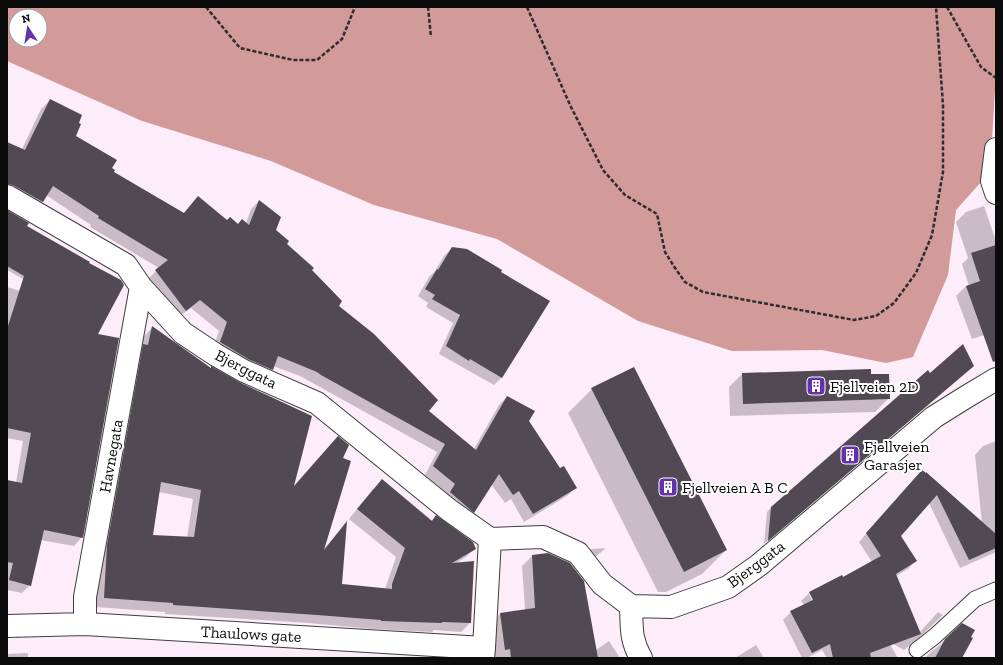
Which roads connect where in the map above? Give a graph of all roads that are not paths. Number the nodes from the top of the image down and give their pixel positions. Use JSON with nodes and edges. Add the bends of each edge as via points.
{"nodes":[{"id":1,"x":996,"y":149,"type":"edge"},
{"id":2,"x":996,"y":193,"type":"edge"},
{"id":3,"x":7,"y":196,"type":"edge"},
{"id":4,"x":141,"y":287,"type":"junction"},
{"id":5,"x":996,"y":379,"type":"edge"},
{"id":6,"x":490,"y":539,"type":"junction"},
{"id":7,"x":996,"y":590,"type":"edge"},
{"id":8,"x":631,"y":606,"type":"junction"},
{"id":9,"x":85,"y":624,"type":"junction"},
{"id":10,"x":7,"y":626,"type":"edge"},
{"id":11,"x":917,"y":650,"type":"dead end"},
{"id":12,"x":484,"y":653,"type":"edge"},
{"id":13,"x":641,"y":658,"type":"edge"}],
"edges":[{"from":1,"to":2,"type":"street","via":[[992,181]]},
{"from":3,"to":4,"type":"street","name":"Bjerggata","via":[[126,265]]},
{"from":4,"to":6,"type":"street","name":"Bjerggata","via":[[183,333],[216,356],[244,371],[317,403],[449,510]]},
{"from":4,"to":9,"type":"street","name":"Havnegata","via":[[85,597]]},
{"from":5,"to":8,"type":"street","name":"Bjerggata","via":[[934,417],[759,565],[728,587],[671,607]]},
{"from":6,"to":8,"type":"street","via":[[543,537],[578,553],[602,584]]},
{"from":6,"to":12,"type":"street"},
{"from":7,"to":11,"type":"lane","via":[[975,599]]},
{"from":8,"to":13,"type":"street","via":[[632,632]]},
{"from":9,"to":10,"type":"street","name":"Thaulows gate"},
{"from":9,"to":12,"type":"street","name":"Thaulows gate"}]}
